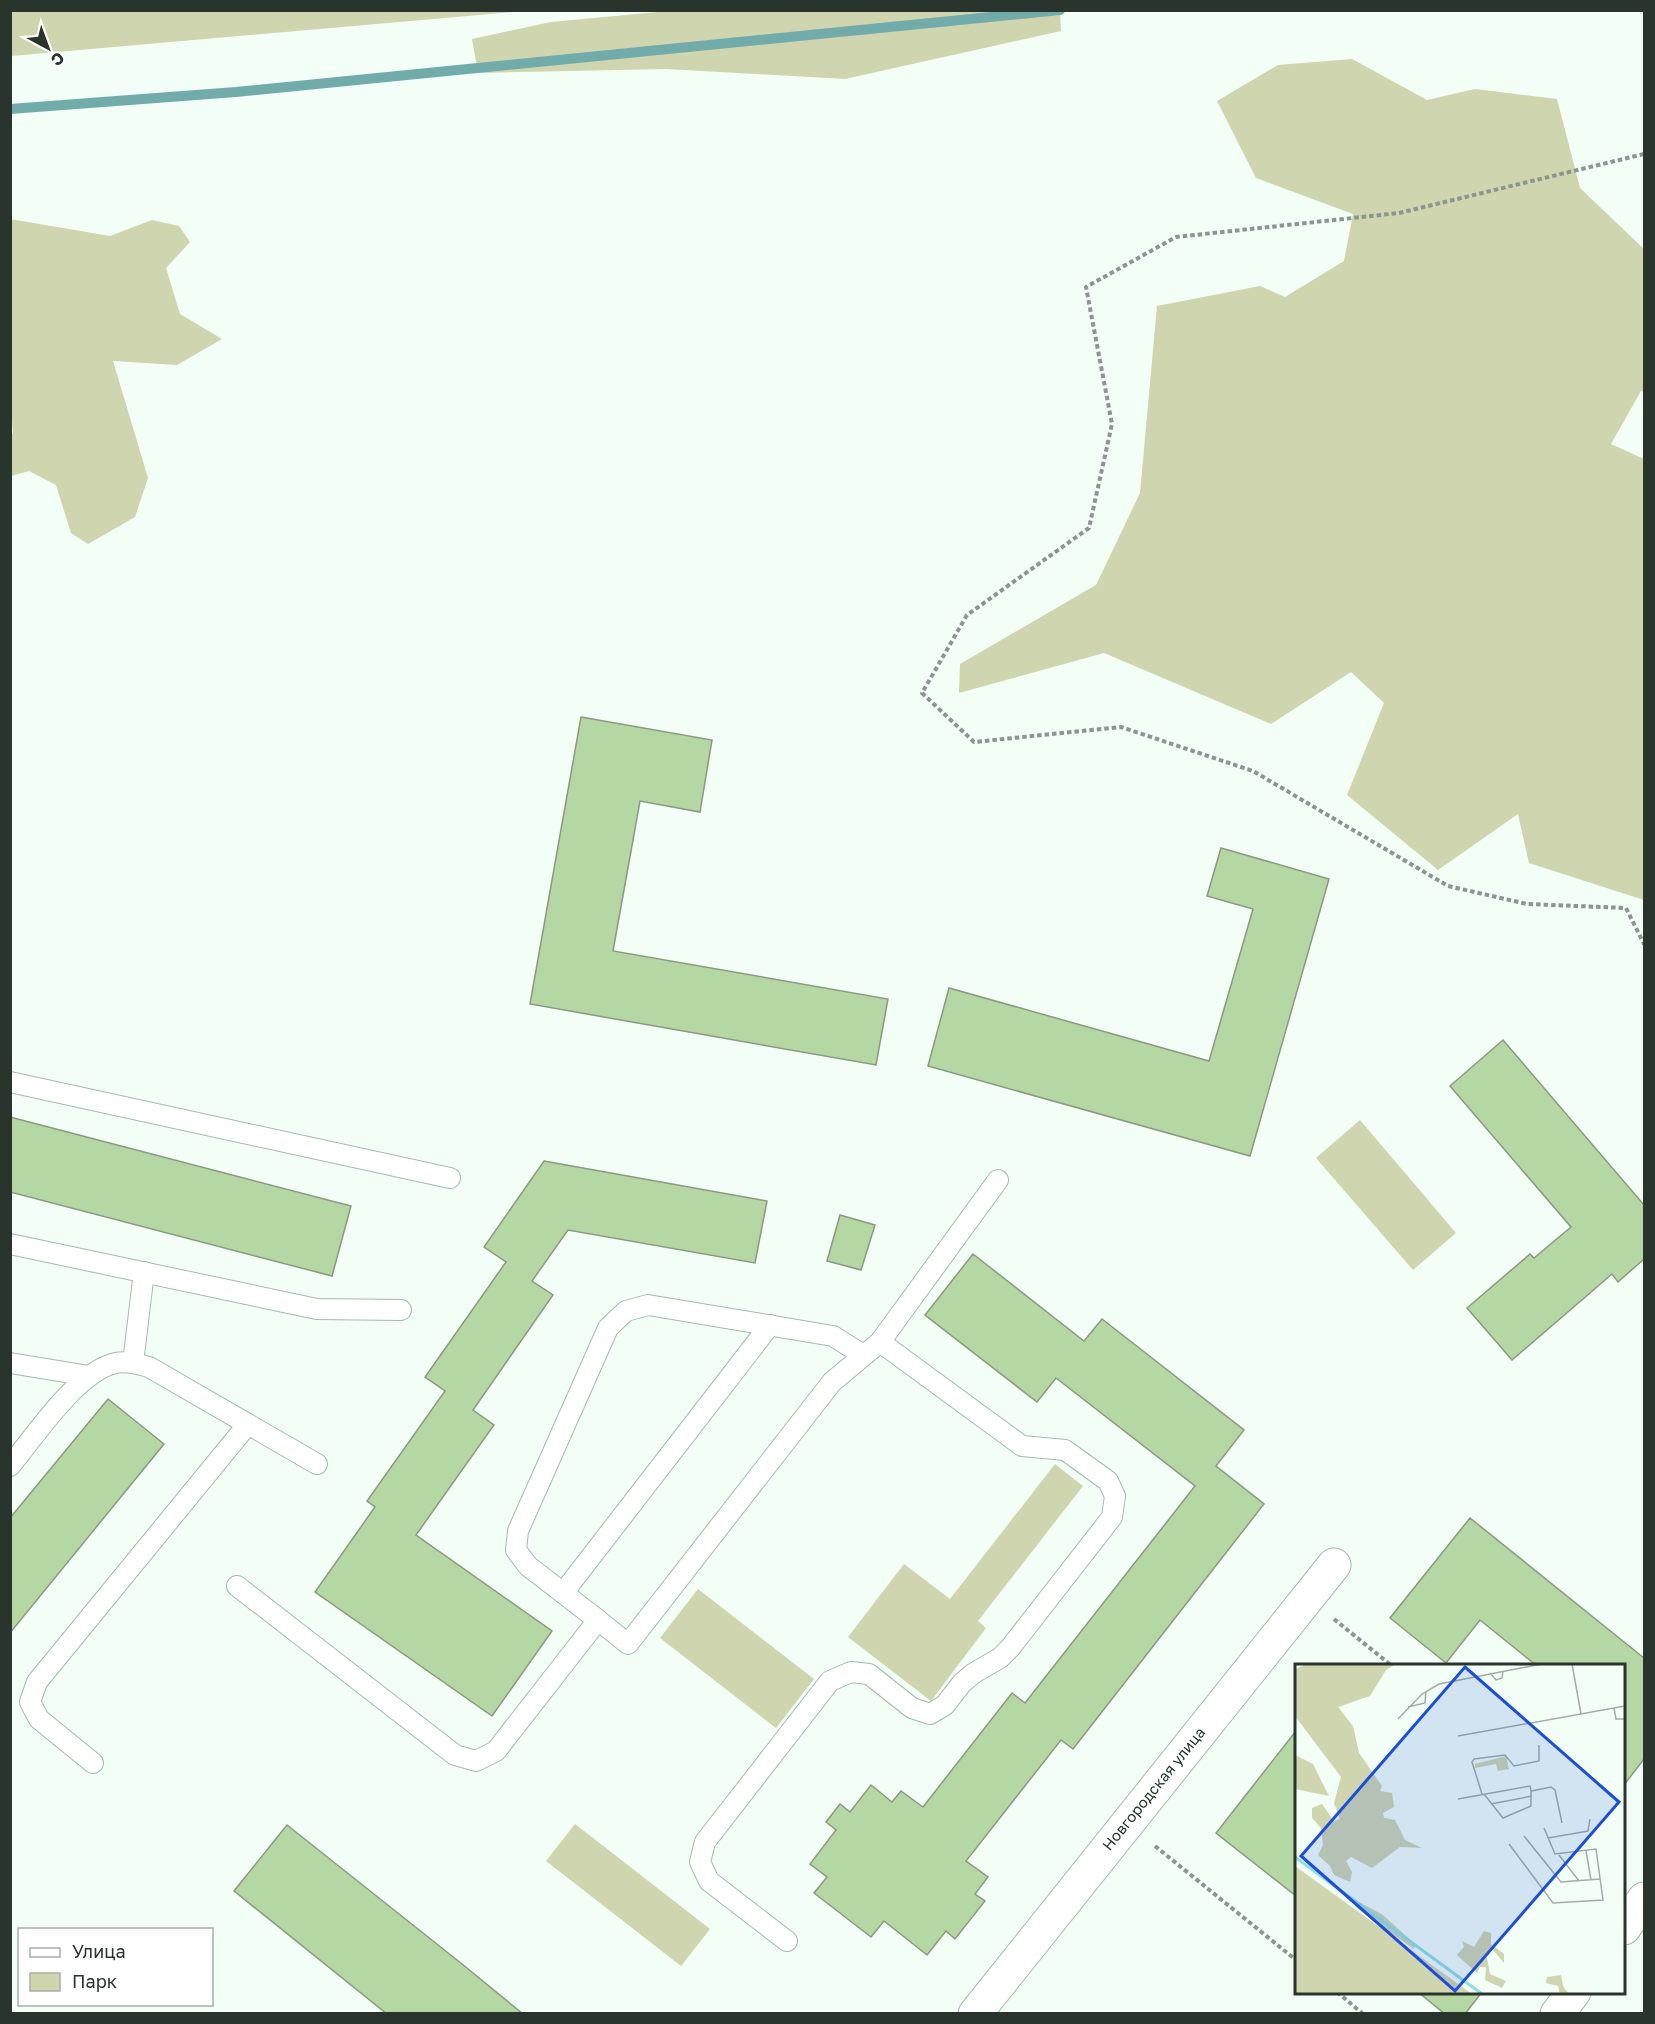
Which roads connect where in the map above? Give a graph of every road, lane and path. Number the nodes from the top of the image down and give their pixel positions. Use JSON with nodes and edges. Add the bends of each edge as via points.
{"nodes":[{"id":1,"x":1644,"y":154,"type":"edge"},
{"id":2,"x":1644,"y":944,"type":"edge"},
{"id":3,"x":10,"y":1082,"type":"edge"},
{"id":4,"x":450,"y":1178,"type":"dead end"},
{"id":5,"x":998,"y":1180,"type":"dead end"},
{"id":6,"x":10,"y":1244,"type":"edge"},
{"id":7,"x":144,"y":1272,"type":"junction"},
{"id":8,"x":401,"y":1310,"type":"dead end"},
{"id":9,"x":770,"y":1325,"type":"junction"},
{"id":10,"x":880,"y":1342,"type":"junction"},
{"id":11,"x":863,"y":1355,"type":"junction"},
{"id":12,"x":133,"y":1362,"type":"junction"},
{"id":13,"x":10,"y":1363,"type":"edge"},
{"id":14,"x":89,"y":1376,"type":"junction"},
{"id":15,"x":248,"y":1424,"type":"junction"},
{"id":16,"x":317,"y":1464,"type":"dead end"},
{"id":17,"x":10,"y":1466,"type":"edge"},
{"id":18,"x":1334,"y":1566,"type":"dead end"},
{"id":19,"x":237,"y":1586,"type":"dead end"},
{"id":20,"x":563,"y":1593,"type":"junction"},
{"id":21,"x":1308,"y":1598,"type":"junction"},
{"id":22,"x":598,"y":1620,"type":"junction"},
{"id":23,"x":1391,"y":1664,"type":"edge"},
{"id":24,"x":93,"y":1763,"type":"dead end"},
{"id":25,"x":1127,"y":1823,"type":"junction"},
{"id":26,"x":1644,"y":1899,"type":"edge"},
{"id":27,"x":1625,"y":1925,"type":"edge"},
{"id":28,"x":787,"y":1941,"type":"dead end"},
{"id":29,"x":1295,"y":1959,"type":"edge"},
{"id":30,"x":1339,"y":1994,"type":"edge"},
{"id":31,"x":1572,"y":1994,"type":"edge"},
{"id":32,"x":975,"y":2013,"type":"edge"},
{"id":33,"x":1363,"y":2013,"type":"edge"},
{"id":34,"x":1557,"y":2013,"type":"edge"}],
"edges":[{"from":1,"to":2,"type":"path","via":[[1399,213],[1176,237],[1086,286],[1112,424],[1089,528],[967,615],[921,693],[974,742],[1120,727],[1253,771],[1448,886],[1527,904],[1626,908]]},
{"from":3,"to":4,"type":"lane"},
{"from":5,"to":10,"type":"lane"},
{"from":6,"to":7,"type":"lane"},
{"from":7,"to":8,"type":"lane","via":[[317,1309]]},
{"from":7,"to":12,"type":"lane"},
{"from":9,"to":11,"type":"lane","via":[[833,1336]]},
{"from":9,"to":20,"type":"lane"},
{"from":9,"to":20,"type":"lane","via":[[648,1305],[626,1311],[608,1328],[518,1531],[516,1550],[528,1566]]},
{"from":10,"to":11,"type":"lane"},
{"from":10,"to":28,"type":"lane","via":[[1022,1446],[1065,1450],[1108,1481],[1115,1496],[1114,1506],[1112,1516],[1010,1648],[962,1683],[945,1705],[930,1714],[912,1707],[868,1674],[851,1672],[830,1681],[705,1842],[700,1862],[709,1881]]},
{"from":11,"to":22,"type":"lane","via":[[832,1382],[628,1644]]},
{"from":12,"to":14,"type":"lane","via":[[112,1364]]},
{"from":12,"to":15,"type":"lane","via":[[149,1367]]},
{"from":13,"to":14,"type":"lane"},
{"from":14,"to":17,"type":"lane"},
{"from":15,"to":16,"type":"lane"},
{"from":15,"to":24,"type":"lane","via":[[37,1682],[30,1702],[39,1719]]},
{"from":18,"to":21,"type":"street","name":"Новгородская улица"},
{"from":19,"to":22,"type":"lane","via":[[455,1755],[476,1761],[496,1751]]},
{"from":20,"to":22,"type":"lane"},
{"from":21,"to":23,"type":"path"},
{"from":21,"to":25,"type":"street","name":"Новгородская улица"},
{"from":25,"to":29,"type":"path"},
{"from":25,"to":32,"type":"street","name":"Новгородская улица"},
{"from":26,"to":27,"type":"street"},
{"from":30,"to":33,"type":"path"},
{"from":31,"to":34,"type":"street"}]}
